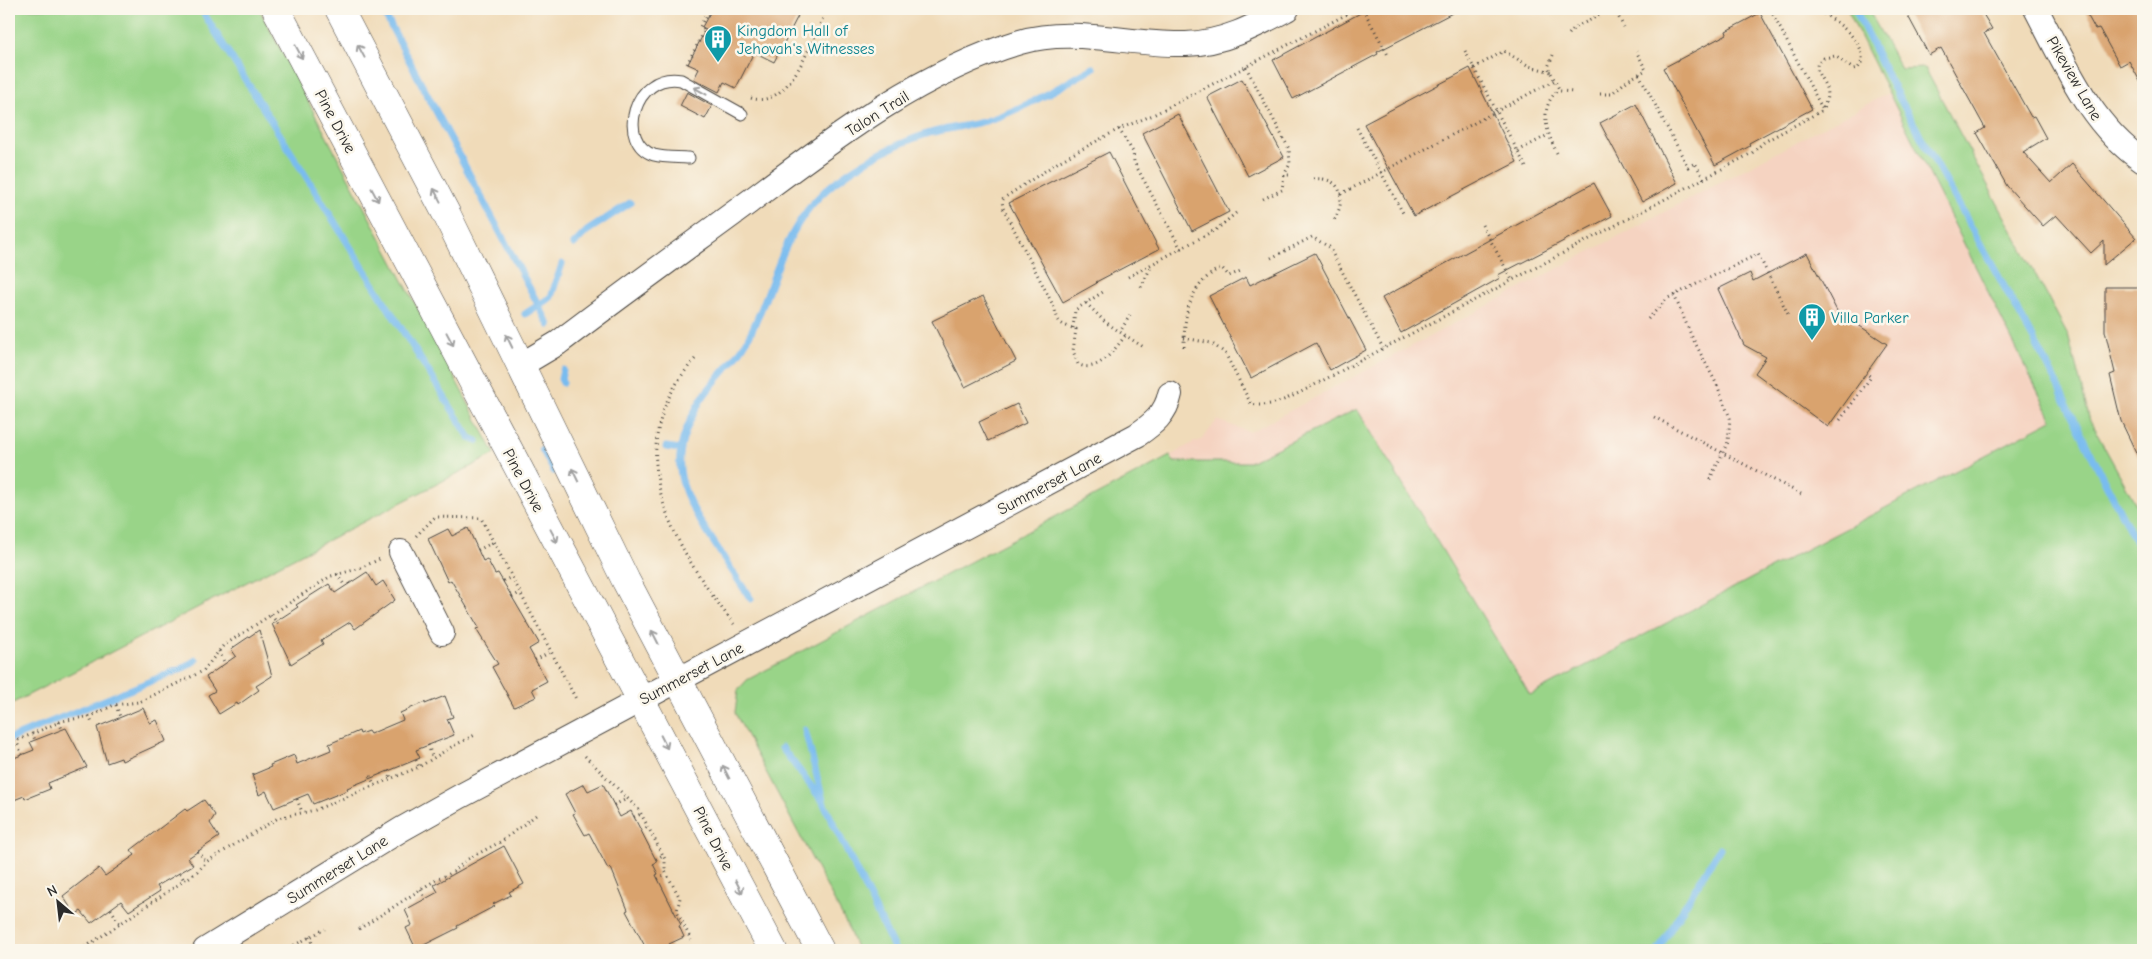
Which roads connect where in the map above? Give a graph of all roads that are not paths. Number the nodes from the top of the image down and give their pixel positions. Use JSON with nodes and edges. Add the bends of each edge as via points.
{"nodes":[{"id":1,"x":276,"y":9,"type":"edge"},
{"id":2,"x":339,"y":9,"type":"edge"},
{"id":3,"x":1287,"y":9,"type":"edge"},
{"id":4,"x":2036,"y":9,"type":"edge"},
{"id":5,"x":742,"y":114,"type":"dead end"},
{"id":6,"x":689,"y":158,"type":"dead end"},
{"id":7,"x":2143,"y":161,"type":"edge"},
{"id":8,"x":521,"y":366,"type":"junction"},
{"id":9,"x":1170,"y":394,"type":"dead end"},
{"id":10,"x":399,"y":549,"type":"road end"},
{"id":11,"x":442,"y":633,"type":"dead end"},
{"id":12,"x":678,"y":680,"type":"junction"},
{"id":13,"x":642,"y":699,"type":"junction"},
{"id":14,"x":205,"y":950,"type":"edge"},
{"id":15,"x":773,"y":950,"type":"edge"},
{"id":16,"x":820,"y":950,"type":"edge"}],
"edges":[{"from":1,"to":13,"type":"main road","name":"Pine Drive","one_way":true},
{"from":8,"to":2,"type":"main road","one_way":true,"via":[[447,215]]},
{"from":3,"to":8,"type":"street","name":"Talon Trail","via":[[1230,37],[1210,42],[1164,44],[1086,36],[1054,37],[1023,41],[962,63],[897,100],[799,164],[558,343]]},
{"from":4,"to":7,"type":"street","name":"Pikeview Lane","via":[[2093,113],[2114,137]]},
{"from":5,"to":6,"type":"lane","one_way":true,"via":[[681,80],[658,82],[648,88],[635,110],[634,128],[639,141],[654,155]]},
{"from":12,"to":8,"type":"main road","one_way":true},
{"from":9,"to":12,"type":"street","name":"Summerset Lane","via":[[1160,417],[1137,436]]},
{"from":10,"to":11,"type":"street"},
{"from":12,"to":13,"type":"street","name":"Summerset Lane"},
{"from":16,"to":12,"type":"main road","one_way":true},
{"from":13,"to":14,"type":"street","name":"Summerset Lane","via":[[428,814]]},
{"from":13,"to":15,"type":"main road","name":"Pine Drive","one_way":true}]}
